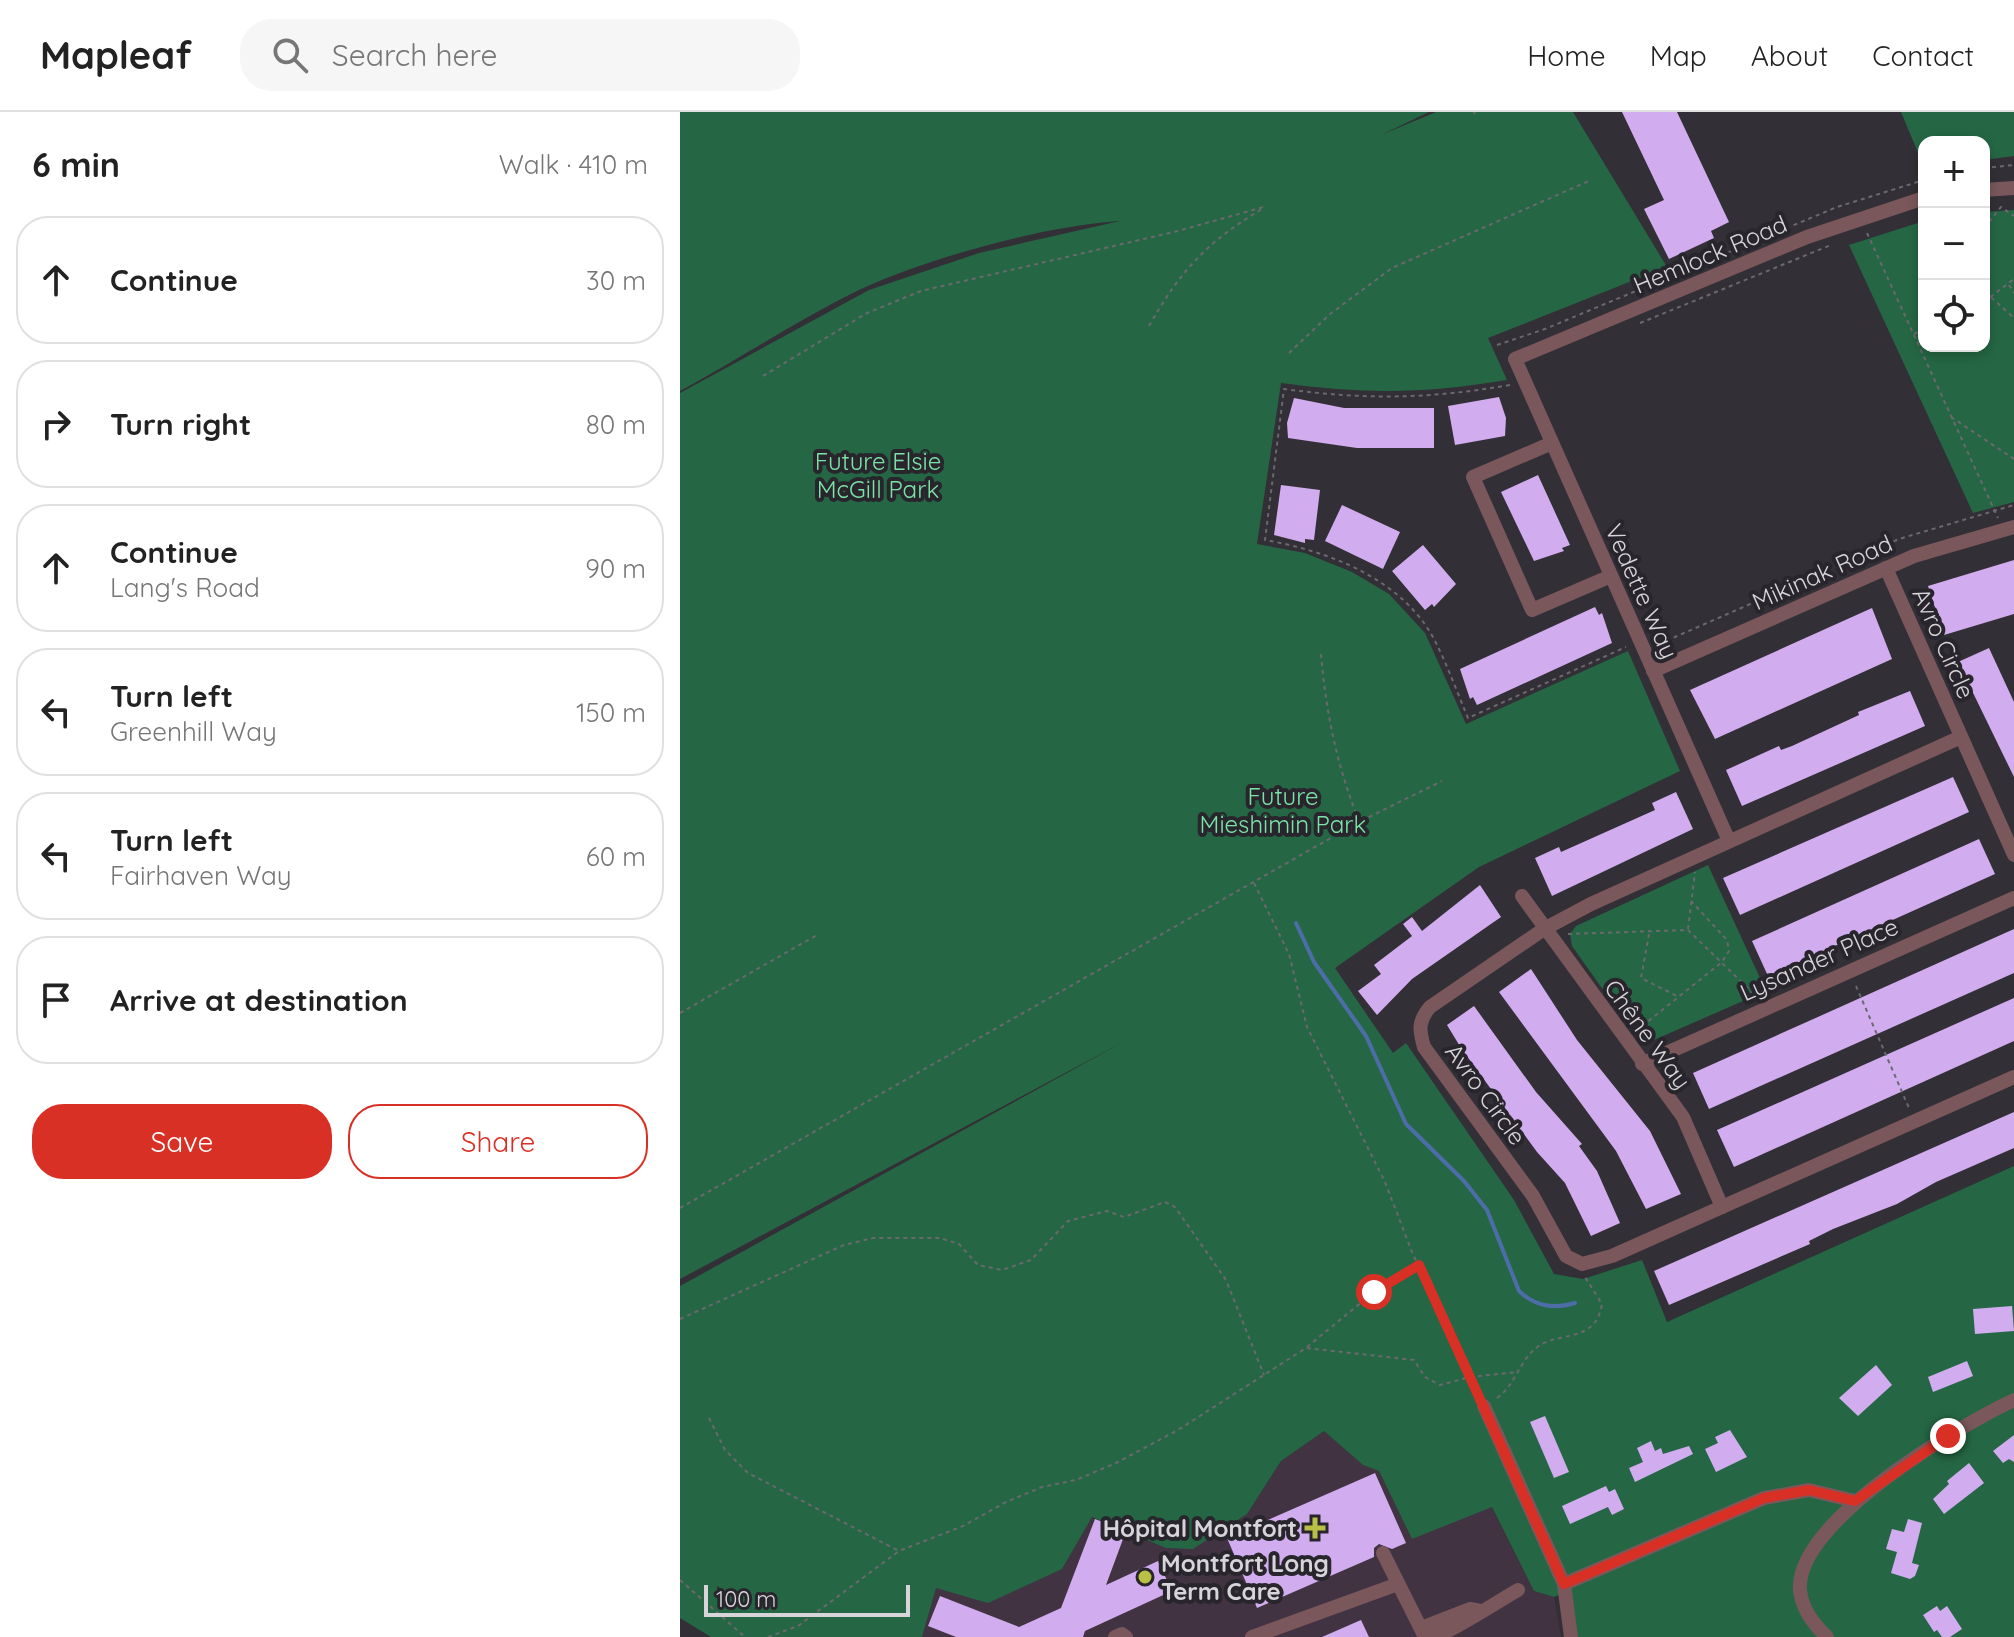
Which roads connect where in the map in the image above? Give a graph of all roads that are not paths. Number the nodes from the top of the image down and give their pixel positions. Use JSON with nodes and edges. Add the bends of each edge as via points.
{"nodes":[{"id":1,"x":2014,"y":188,"type":"edge"},
{"id":2,"x":1990,"y":190,"type":"edge"},
{"id":3,"x":1918,"y":200,"type":"edge"},
{"id":4,"x":1515,"y":359,"type":"joint"},
{"id":5,"x":1552,"y":443,"type":"junction"},
{"id":6,"x":2008,"y":528,"type":"edge"},
{"id":7,"x":1886,"y":568,"type":"junction"},
{"id":8,"x":1611,"y":576,"type":"junction"},
{"id":9,"x":1653,"y":671,"type":"junction"},
{"id":10,"x":1961,"y":737,"type":"junction"},
{"id":11,"x":1729,"y":841,"type":"junction"},
{"id":12,"x":2014,"y":855,"type":"edge"},
{"id":13,"x":1522,"y":896,"type":"dead end"},
{"id":14,"x":2014,"y":898,"type":"edge"},
{"id":15,"x":1544,"y":929,"type":"junction"},
{"id":16,"x":1642,"y":1064,"type":"junction"},
{"id":17,"x":2014,"y":1077,"type":"edge"},
{"id":18,"x":1722,"y":1207,"type":"junction"},
{"id":19,"x":2014,"y":1400,"type":"edge"},
{"id":20,"x":1483,"y":1405,"type":"road end"},
{"id":21,"x":1855,"y":1501,"type":"junction"},
{"id":22,"x":1383,"y":1553,"type":"dead end"},
{"id":23,"x":1398,"y":1584,"type":"junction"},
{"id":24,"x":1564,"y":1584,"type":"junction"},
{"id":25,"x":1518,"y":1590,"type":"dead end"},
{"id":26,"x":1481,"y":1611,"type":"junction"},
{"id":27,"x":1423,"y":1632,"type":"edge"},
{"id":28,"x":1115,"y":1637,"type":"edge"},
{"id":29,"x":1126,"y":1637,"type":"edge"},
{"id":30,"x":1252,"y":1637,"type":"edge"},
{"id":31,"x":1435,"y":1637,"type":"edge"},
{"id":32,"x":1571,"y":1637,"type":"edge"},
{"id":33,"x":1827,"y":1637,"type":"edge"}],
"edges":[{"from":1,"to":2,"type":"street"},
{"from":3,"to":4,"type":"street","name":"Hemlock Road","via":[[1861,217]]},
{"from":4,"to":5,"type":"street","name":"Vedette Way"},
{"from":5,"to":8,"type":"street","name":"Vedette Way"},
{"from":5,"to":8,"type":"street","via":[[1473,477],[1520,584],[1532,610]]},
{"from":6,"to":7,"type":"street","name":"Mikinak Road"},
{"from":7,"to":9,"type":"street","name":"Mikinak Road"},
{"from":7,"to":10,"type":"street","name":"Avro Circle"},
{"from":8,"to":9,"type":"street","name":"Vedette Way"},
{"from":9,"to":11,"type":"street","name":"Vedette Way"},
{"from":10,"to":11,"type":"street","name":"Avro Circle"},
{"from":10,"to":12,"type":"street","name":"Avro Circle"},
{"from":11,"to":15,"type":"street","name":"Avro Circle"},
{"from":13,"to":15,"type":"street","name":"Chêne Way"},
{"from":14,"to":16,"type":"street","name":"Lysander Place"},
{"from":15,"to":16,"type":"street","name":"Chêne Way"},
{"from":15,"to":18,"type":"street","name":"Avro Circle","via":[[1430,1007],[1421,1018],[1424,1047],[1533,1196],[1573,1261],[1582,1264],[1612,1256]]},
{"from":16,"to":18,"type":"street","name":"Chêne Way","via":[[1683,1117]]},
{"from":17,"to":18,"type":"street","name":"Avro Circle"},
{"from":19,"to":21,"type":"street","via":[[1948,1436]]},
{"from":20,"to":24,"type":"street"},
{"from":21,"to":24,"type":"street","via":[[1809,1490],[1764,1498]]},
{"from":21,"to":33,"type":"street","via":[[1811,1552],[1800,1589],[1812,1622]]},
{"from":22,"to":23,"type":"street"},
{"from":23,"to":27,"type":"street"},
{"from":23,"to":30,"type":"street"},
{"from":24,"to":32,"type":"street"},
{"from":25,"to":26,"type":"street"},
{"from":26,"to":27,"type":"street","via":[[1470,1609]]},
{"from":26,"to":31,"type":"street"},
{"from":28,"to":29,"type":"street"}]}
